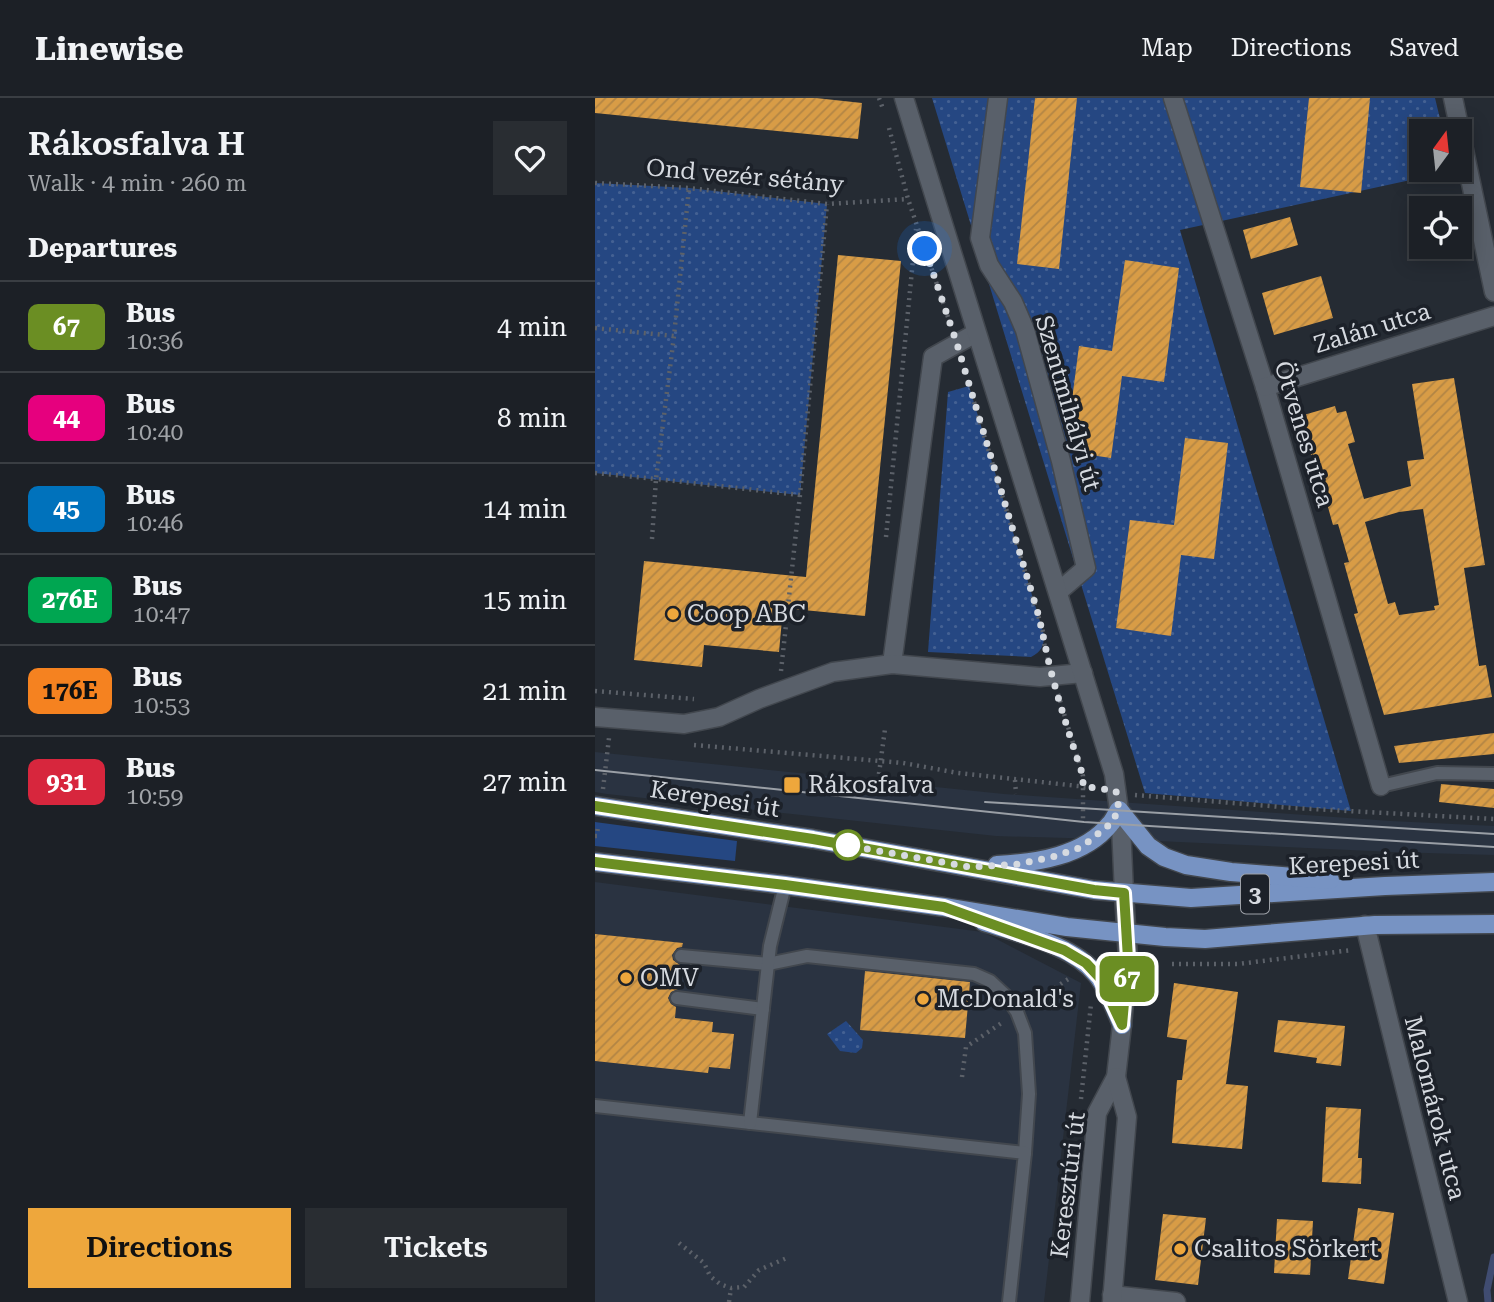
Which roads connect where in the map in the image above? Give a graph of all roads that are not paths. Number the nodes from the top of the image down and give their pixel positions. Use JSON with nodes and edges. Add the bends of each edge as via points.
{"nodes":[{"id":1,"x":904,"y":98,"type":"edge"},
{"id":2,"x":998,"y":98,"type":"edge"},
{"id":3,"x":1173,"y":98,"type":"edge"},
{"id":4,"x":1453,"y":98,"type":"edge"},
{"id":5,"x":1494,"y":292,"type":"edge"},
{"id":6,"x":1494,"y":316,"type":"edge"},
{"id":7,"x":976,"y":333,"type":"junction"},
{"id":8,"x":1265,"y":387,"type":"junction"},
{"id":9,"x":1058,"y":593,"type":"junction"},
{"id":10,"x":892,"y":664,"type":"junction"},
{"id":11,"x":1083,"y":673,"type":"junction"},
{"id":12,"x":603,"y":718,"type":"edge"},
{"id":13,"x":1494,"y":775,"type":"edge"},
{"id":14,"x":1381,"y":786,"type":"joint"},
{"id":15,"x":598,"y":807,"type":"edge"},
{"id":16,"x":1119,"y":810,"type":"junction"},
{"id":17,"x":595,"y":862,"type":"edge"},
{"id":18,"x":970,"y":867,"type":"junction"},
{"id":19,"x":1494,"y":882,"type":"edge"},
{"id":20,"x":785,"y":885,"type":"junction"},
{"id":21,"x":1385,"y":886,"type":"junction"},
{"id":22,"x":1124,"y":893,"type":"junction"},
{"id":23,"x":944,"y":907,"type":"junction"},
{"id":24,"x":1494,"y":924,"type":"edge"},
{"id":25,"x":1365,"y":925,"type":"junction"},
{"id":26,"x":1127,"y":933,"type":"junction"},
{"id":27,"x":681,"y":956,"type":"dead end"},
{"id":28,"x":768,"y":964,"type":"junction"},
{"id":29,"x":677,"y":998,"type":"dead end"},
{"id":30,"x":763,"y":1009,"type":"junction"},
{"id":31,"x":1122,"y":1025,"type":"junction"},
{"id":32,"x":1116,"y":1077,"type":"junction"},
{"id":33,"x":595,"y":1106,"type":"edge"},
{"id":34,"x":750,"y":1123,"type":"junction"},
{"id":35,"x":1024,"y":1153,"type":"junction"},
{"id":36,"x":1112,"y":1299,"type":"edge"},
{"id":37,"x":1009,"y":1302,"type":"edge"},
{"id":38,"x":1080,"y":1302,"type":"edge"},
{"id":39,"x":1176,"y":1302,"type":"edge"},
{"id":40,"x":1458,"y":1302,"type":"edge"}],
"edges":[{"from":1,"to":7,"type":"street"},
{"from":2,"to":9,"type":"street","name":"Szentmihályi út","via":[[980,238],[989,265],[1025,330],[1086,568]]},
{"from":3,"to":8,"type":"street","name":"Ötvenes utca"},
{"from":4,"to":5,"type":"street"},
{"from":6,"to":8,"type":"street","name":"Zalán utca"},
{"from":7,"to":9,"type":"street"},
{"from":7,"to":10,"type":"street","via":[[933,357]]},
{"from":8,"to":14,"type":"street","name":"Ötvenes utca"},
{"from":9,"to":11,"type":"street"},
{"from":10,"to":11,"type":"street","via":[[1039,677]]},
{"from":10,"to":12,"type":"street","via":[[824,674],[719,717],[684,724]]},
{"from":11,"to":16,"type":"street","via":[[1114,774]]},
{"from":13,"to":14,"type":"lane","via":[[1437,773]]},
{"from":15,"to":18,"type":"main road","name":"Kerepesi út","number":"3"},
{"from":16,"to":18,"type":"main road","via":[[1110,824],[1082,847],[1019,864]]},
{"from":16,"to":21,"type":"main road","via":[[1148,846],[1186,865]]},
{"from":16,"to":22,"type":"street"},
{"from":17,"to":20,"type":"main road","number":"3"},
{"from":18,"to":22,"type":"main road","name":"Kerepesi út","number":"3"},
{"from":19,"to":21,"type":"main road","name":"Kerepesi út","number":"3"},
{"from":20,"to":23,"type":"main road","number":"3"},
{"from":20,"to":28,"type":"lane"},
{"from":21,"to":22,"type":"main road","name":"Kerepesi út","number":"3","via":[[1191,898]]},
{"from":22,"to":26,"type":"street","name":"Keresztúri út"},
{"from":23,"to":26,"type":"main road","number":"3"},
{"from":23,"to":31,"type":"main road","via":[[1064,950],[1086,963],[1100,978]]},
{"from":24,"to":25,"type":"main road","number":"3"},
{"from":25,"to":26,"type":"main road","number":"3","via":[[1205,939]]},
{"from":25,"to":40,"type":"street","name":"Malomárok utca"},
{"from":26,"to":31,"type":"street","name":"Keresztúri út"},
{"from":27,"to":28,"type":"lane"},
{"from":28,"to":30,"type":"lane"},
{"from":28,"to":35,"type":"lane","via":[[807,956],[974,974],[990,981],[1017,1012],[1025,1033],[1029,1094]]},
{"from":29,"to":30,"type":"lane"},
{"from":30,"to":34,"type":"lane"},
{"from":31,"to":32,"type":"street","name":"Keresztúri út"},
{"from":32,"to":36,"type":"street","name":"Keresztúri út","via":[[1127,1117]]},
{"from":32,"to":38,"type":"street","name":"Keresztúri út","via":[[1097,1113]]},
{"from":33,"to":34,"type":"lane"},
{"from":34,"to":35,"type":"lane"},
{"from":35,"to":37,"type":"lane"},
{"from":36,"to":39,"type":"street"}]}
